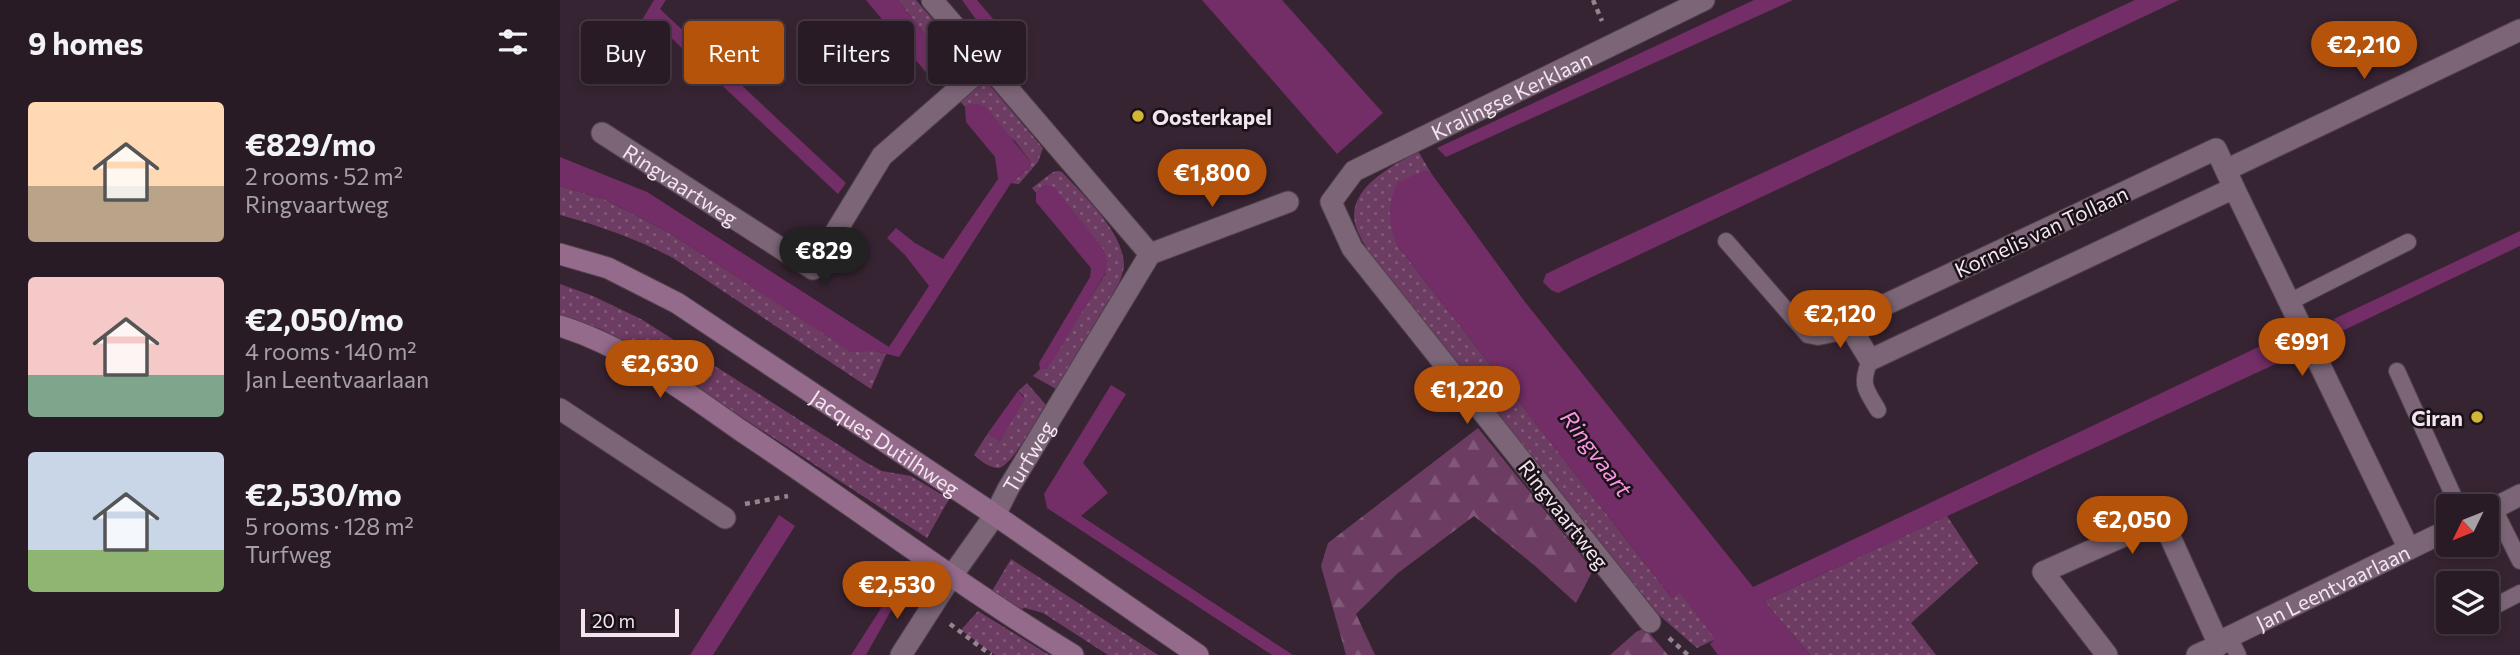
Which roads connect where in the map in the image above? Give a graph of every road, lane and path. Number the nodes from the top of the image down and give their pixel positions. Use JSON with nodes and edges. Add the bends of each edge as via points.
{"nodes":[{"id":1,"x":932,"y":0,"type":"edge"},
{"id":2,"x":1704,"y":0,"type":"edge"},
{"id":3,"x":950,"y":21,"type":"edge"},
{"id":4,"x":2520,"y":30,"type":"edge"},
{"id":5,"x":964,"y":84,"type":"edge"},
{"id":6,"x":1004,"y":84,"type":"edge"},
{"id":7,"x":602,"y":133,"type":"dead end"},
{"id":8,"x":2230,"y":179,"type":"junction"},
{"id":9,"x":1288,"y":202,"type":"dead end"},
{"id":10,"x":1331,"y":202,"type":"joint"},
{"id":11,"x":1726,"y":241,"type":"dead end"},
{"id":12,"x":2408,"y":242,"type":"dead end"},
{"id":13,"x":560,"y":254,"type":"edge"},
{"id":14,"x":1150,"y":254,"type":"junction"},
{"id":15,"x":2289,"y":302,"type":"junction"},
{"id":16,"x":560,"y":326,"type":"edge"},
{"id":17,"x":1852,"y":330,"type":"junction"},
{"id":18,"x":1870,"y":360,"type":"junction"},
{"id":19,"x":2397,"y":371,"type":"dead end"},
{"id":20,"x":560,"y":409,"type":"edge"},
{"id":21,"x":1878,"y":410,"type":"dead end"},
{"id":22,"x":2453,"y":494,"type":"edge"},
{"id":23,"x":2520,"y":495,"type":"edge"},
{"id":24,"x":2499,"y":506,"type":"edge"},
{"id":25,"x":995,"y":515,"type":"junction"},
{"id":26,"x":725,"y":518,"type":"dead end"},
{"id":27,"x":2499,"y":525,"type":"edge"},
{"id":28,"x":2436,"y":536,"type":"edge"},
{"id":29,"x":2409,"y":548,"type":"junction"},
{"id":30,"x":2520,"y":561,"type":"edge"},
{"id":31,"x":951,"y":577,"type":"junction"},
{"id":32,"x":2520,"y":593,"type":"edge"},
{"id":33,"x":2499,"y":604,"type":"edge"},
{"id":34,"x":930,"y":609,"type":"junction"},
{"id":35,"x":1650,"y":622,"type":"dead end"},
{"id":36,"x":2229,"y":646,"type":"edge"},
{"id":37,"x":901,"y":655,"type":"edge"},
{"id":38,"x":991,"y":655,"type":"edge"},
{"id":39,"x":1073,"y":655,"type":"edge"},
{"id":40,"x":1198,"y":655,"type":"edge"},
{"id":41,"x":2107,"y":655,"type":"edge"},
{"id":42,"x":2197,"y":655,"type":"edge"}],
"edges":[{"from":1,"to":3,"type":"street"},
{"from":2,"to":10,"type":"street","name":"Kralingse Kerklaan","via":[[1354,171]]},
{"from":4,"to":8,"type":"street","name":"Kornelis van Tollaan"},
{"from":5,"to":7,"type":"street","name":"Ringvaartweg","via":[[882,156],[813,269]]},
{"from":6,"to":14,"type":"street"},
{"from":8,"to":15,"type":"street"},
{"from":8,"to":17,"type":"street","name":"Kornelis van Tollaan","via":[[2216,149],[1857,318]]},
{"from":8,"to":18,"type":"street","name":"Kornelis van Tollaan"},
{"from":9,"to":14,"type":"street"},
{"from":10,"to":35,"type":"street","name":"Ringvaartweg","via":[[1352,248]]},
{"from":11,"to":17,"type":"lane","name":"Kornelis van Tollaan","via":[[1808,335]]},
{"from":12,"to":15,"type":"lane"},
{"from":13,"to":25,"type":"main road","name":"Jacques Dutilhweg","via":[[608,268],[677,303]]},
{"from":14,"to":25,"type":"street","name":"Turfweg"},
{"from":15,"to":29,"type":"street"},
{"from":16,"to":31,"type":"main road","via":[[587,334],[640,362]]},
{"from":17,"to":18,"type":"street"},
{"from":18,"to":21,"type":"lane","via":[[1863,385]]},
{"from":19,"to":22,"type":"lane"},
{"from":20,"to":26,"type":"street"},
{"from":23,"to":24,"type":"street"},
{"from":25,"to":31,"type":"street","name":"Turfweg"},
{"from":25,"to":40,"type":"main road","name":"Jacques Dutilhweg"},
{"from":27,"to":30,"type":"lane"},
{"from":28,"to":29,"type":"street","name":"Jan Leentvaarlaan"},
{"from":29,"to":36,"type":"street","name":"Jan Leentvaarlaan"},
{"from":31,"to":34,"type":"street","name":"Turfweg"},
{"from":31,"to":39,"type":"main road"},
{"from":32,"to":33,"type":"lane"},
{"from":34,"to":37,"type":"street","name":"Turfweg"},
{"from":34,"to":38,"type":"path"},
{"from":36,"to":41,"type":"street","via":[[2162,519],[2043,572]]},
{"from":36,"to":42,"type":"street","name":"Jan Leentvaarlaan"}]}
